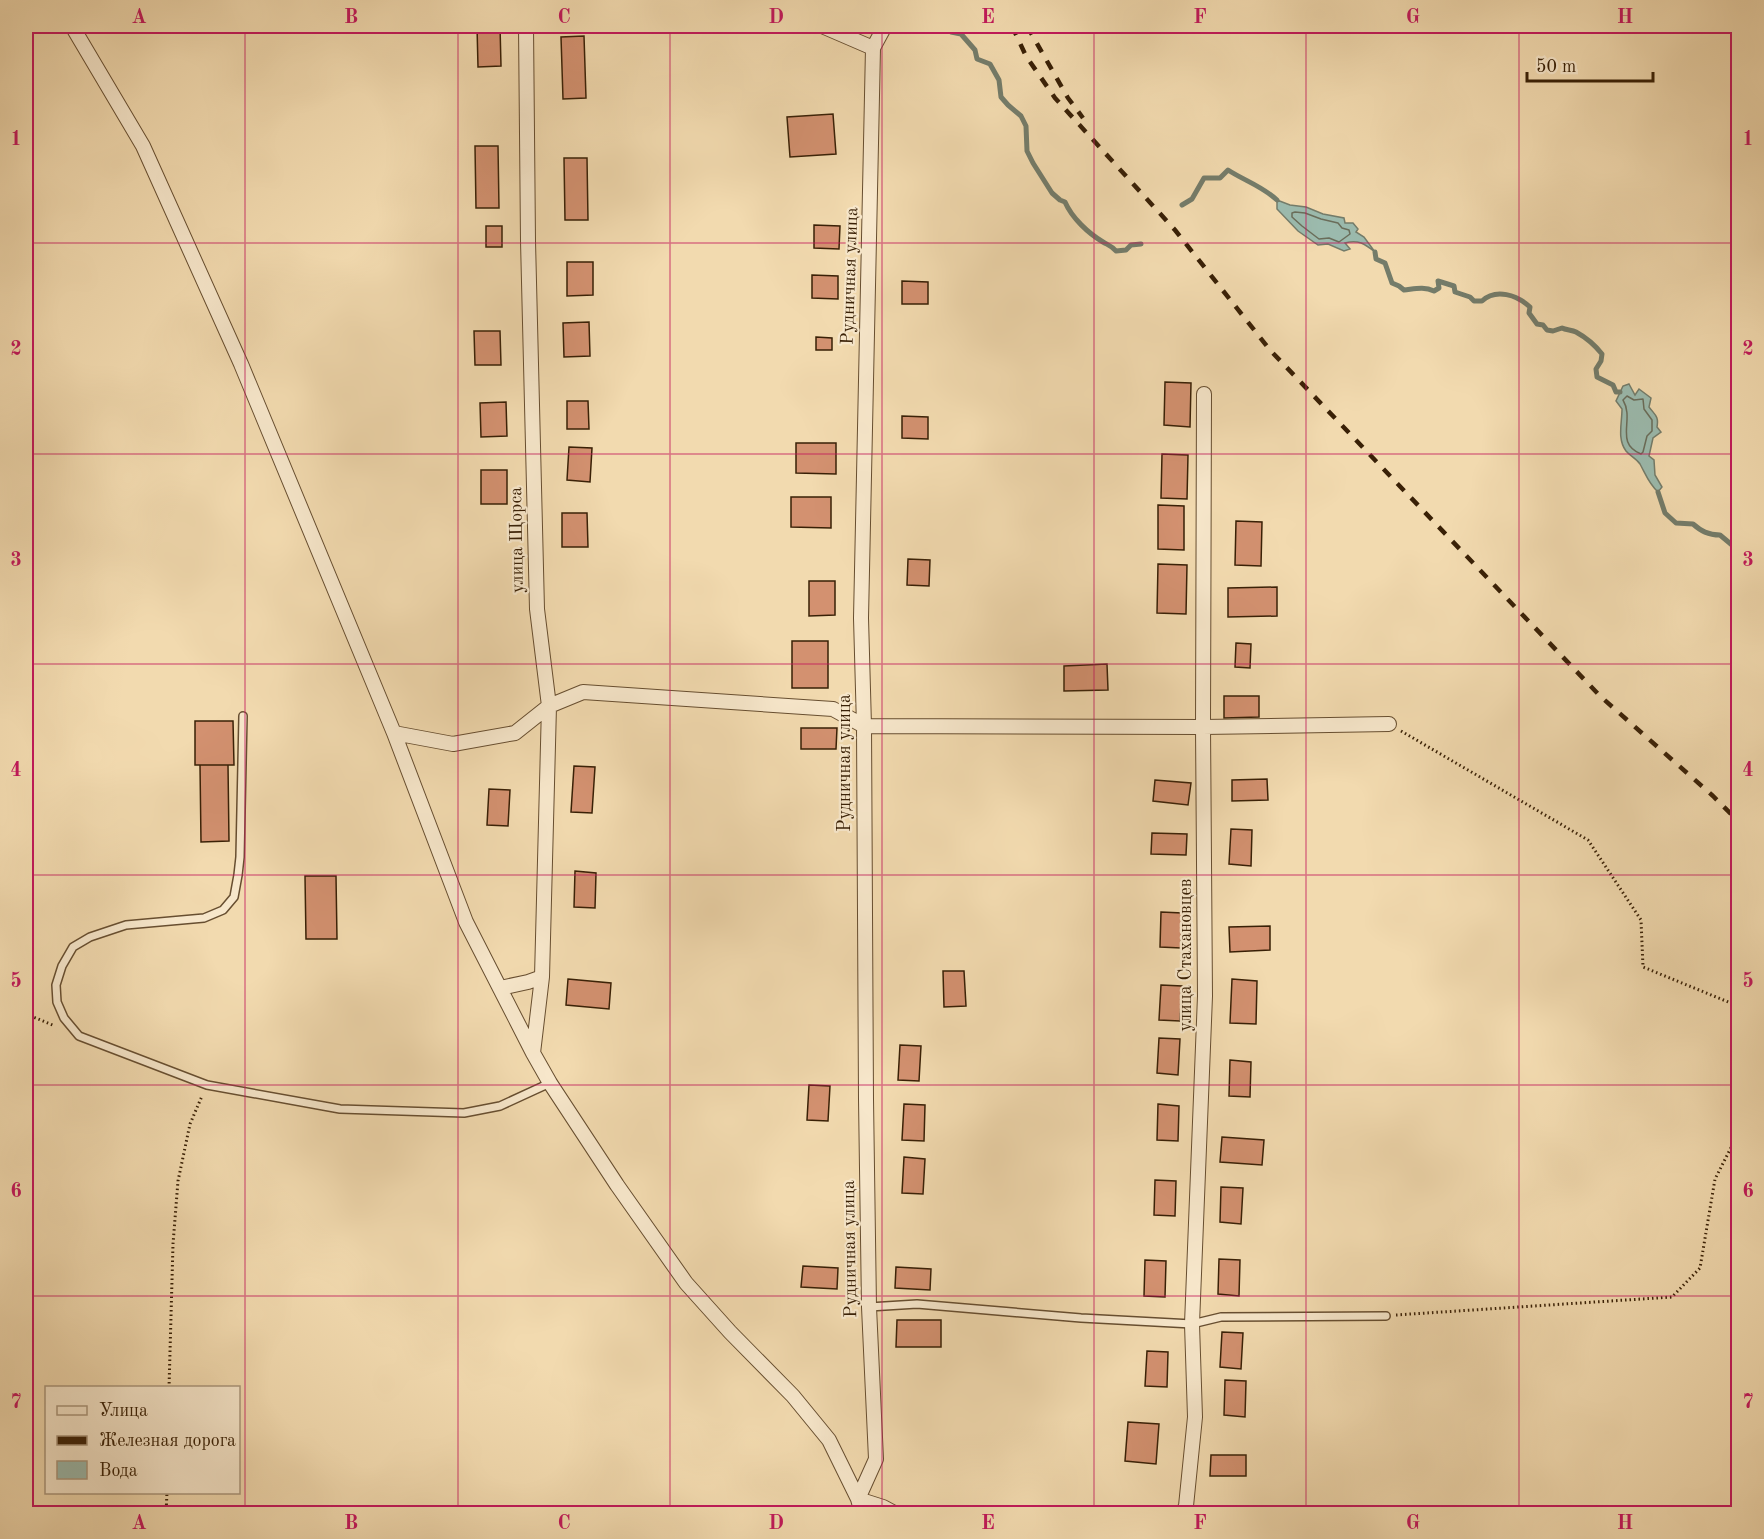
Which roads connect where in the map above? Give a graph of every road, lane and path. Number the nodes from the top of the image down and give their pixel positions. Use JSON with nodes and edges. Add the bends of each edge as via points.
{"nodes":[{"id":1,"x":72,"y":26,"type":"edge"},
{"id":2,"x":526,"y":26,"type":"edge"},
{"id":3,"x":822,"y":26,"type":"edge"},
{"id":4,"x":885,"y":26,"type":"edge"},
{"id":5,"x":873,"y":48,"type":"junction"},
{"id":6,"x":1204,"y":394,"type":"dead end"},
{"id":7,"x":549,"y":706,"type":"junction"},
{"id":8,"x":243,"y":716,"type":"dead end"},
{"id":9,"x":1389,"y":724,"type":"joint"},
{"id":10,"x":864,"y":726,"type":"junction"},
{"id":11,"x":1203,"y":727,"type":"junction"},
{"id":12,"x":394,"y":733,"type":"junction"},
{"id":13,"x":542,"y":977,"type":"junction"},
{"id":14,"x":500,"y":988,"type":"junction"},
{"id":15,"x":1738,"y":1006,"type":"edge"},
{"id":16,"x":26,"y":1014,"type":"edge"},
{"id":17,"x":79,"y":1036,"type":"junction"},
{"id":18,"x":533,"y":1053,"type":"junction"},
{"id":19,"x":550,"y":1083,"type":"junction"},
{"id":20,"x":207,"y":1085,"type":"junction"},
{"id":21,"x":1738,"y":1134,"type":"edge"},
{"id":22,"x":869,"y":1307,"type":"junction"},
{"id":23,"x":1386,"y":1316,"type":"joint"},
{"id":24,"x":1192,"y":1324,"type":"junction"},
{"id":25,"x":170,"y":1386,"type":"edge"},
{"id":26,"x":166,"y":1494,"type":"edge"},
{"id":27,"x":858,"y":1499,"type":"junction"},
{"id":28,"x":166,"y":1514,"type":"edge"},
{"id":29,"x":862,"y":1514,"type":"edge"},
{"id":30,"x":896,"y":1514,"type":"edge"},
{"id":31,"x":1182,"y":1514,"type":"edge"}],
"edges":[{"from":1,"to":12,"type":"street","via":[[143,146],[241,364]]},
{"from":2,"to":7,"type":"street","name":"улица Щорса","via":[[537,609]]},
{"from":3,"to":5,"type":"street"},
{"from":4,"to":5,"type":"street","name":"Рудничная улица"},
{"from":5,"to":10,"type":"street","name":"Рудничная улица","via":[[861,618]]},
{"from":6,"to":11,"type":"street","name":"улица Стахановцев"},
{"from":7,"to":10,"type":"street","via":[[583,692],[833,709]]},
{"from":7,"to":12,"type":"street","via":[[515,733],[495,737],[453,744]]},
{"from":7,"to":13,"type":"street","name":"улица Щорса"},
{"from":8,"to":17,"type":"lane","via":[[240,857],[234,897],[222,910],[204,918],[126,925],[73,947],[56,985],[57,1002]]},
{"from":9,"to":11,"type":"street"},
{"from":9,"to":15,"type":"path","via":[[1588,840],[1641,920],[1643,967]]},
{"from":10,"to":11,"type":"street"},
{"from":10,"to":22,"type":"street","name":"Рудничная улица"},
{"from":11,"to":24,"type":"street","name":"улица Стахановцев","via":[[1205,996]]},
{"from":12,"to":14,"type":"street","via":[[466,922]]},
{"from":13,"to":14,"type":"street"},
{"from":13,"to":18,"type":"street","name":"улица Щорса"},
{"from":14,"to":18,"type":"street"},
{"from":16,"to":17,"type":"path"},
{"from":17,"to":20,"type":"lane"},
{"from":18,"to":19,"type":"street"},
{"from":19,"to":20,"type":"lane","via":[[500,1106],[464,1113],[340,1108]]},
{"from":19,"to":27,"type":"street","via":[[687,1283],[830,1440]]},
{"from":20,"to":25,"type":"path","via":[[190,1124],[178,1181]]},
{"from":21,"to":23,"type":"path","via":[[1715,1179],[1700,1268],[1672,1297]]},
{"from":22,"to":24,"type":"lane","via":[[917,1304]]},
{"from":22,"to":27,"type":"street","name":"Рудничная улица","via":[[876,1459]]},
{"from":23,"to":24,"type":"lane","via":[[1221,1317]]},
{"from":24,"to":31,"type":"street","name":"улица Стахановцев","via":[[1196,1417]]},
{"from":26,"to":28,"type":"path"},
{"from":27,"to":29,"type":"street"},
{"from":27,"to":30,"type":"street"}]}
